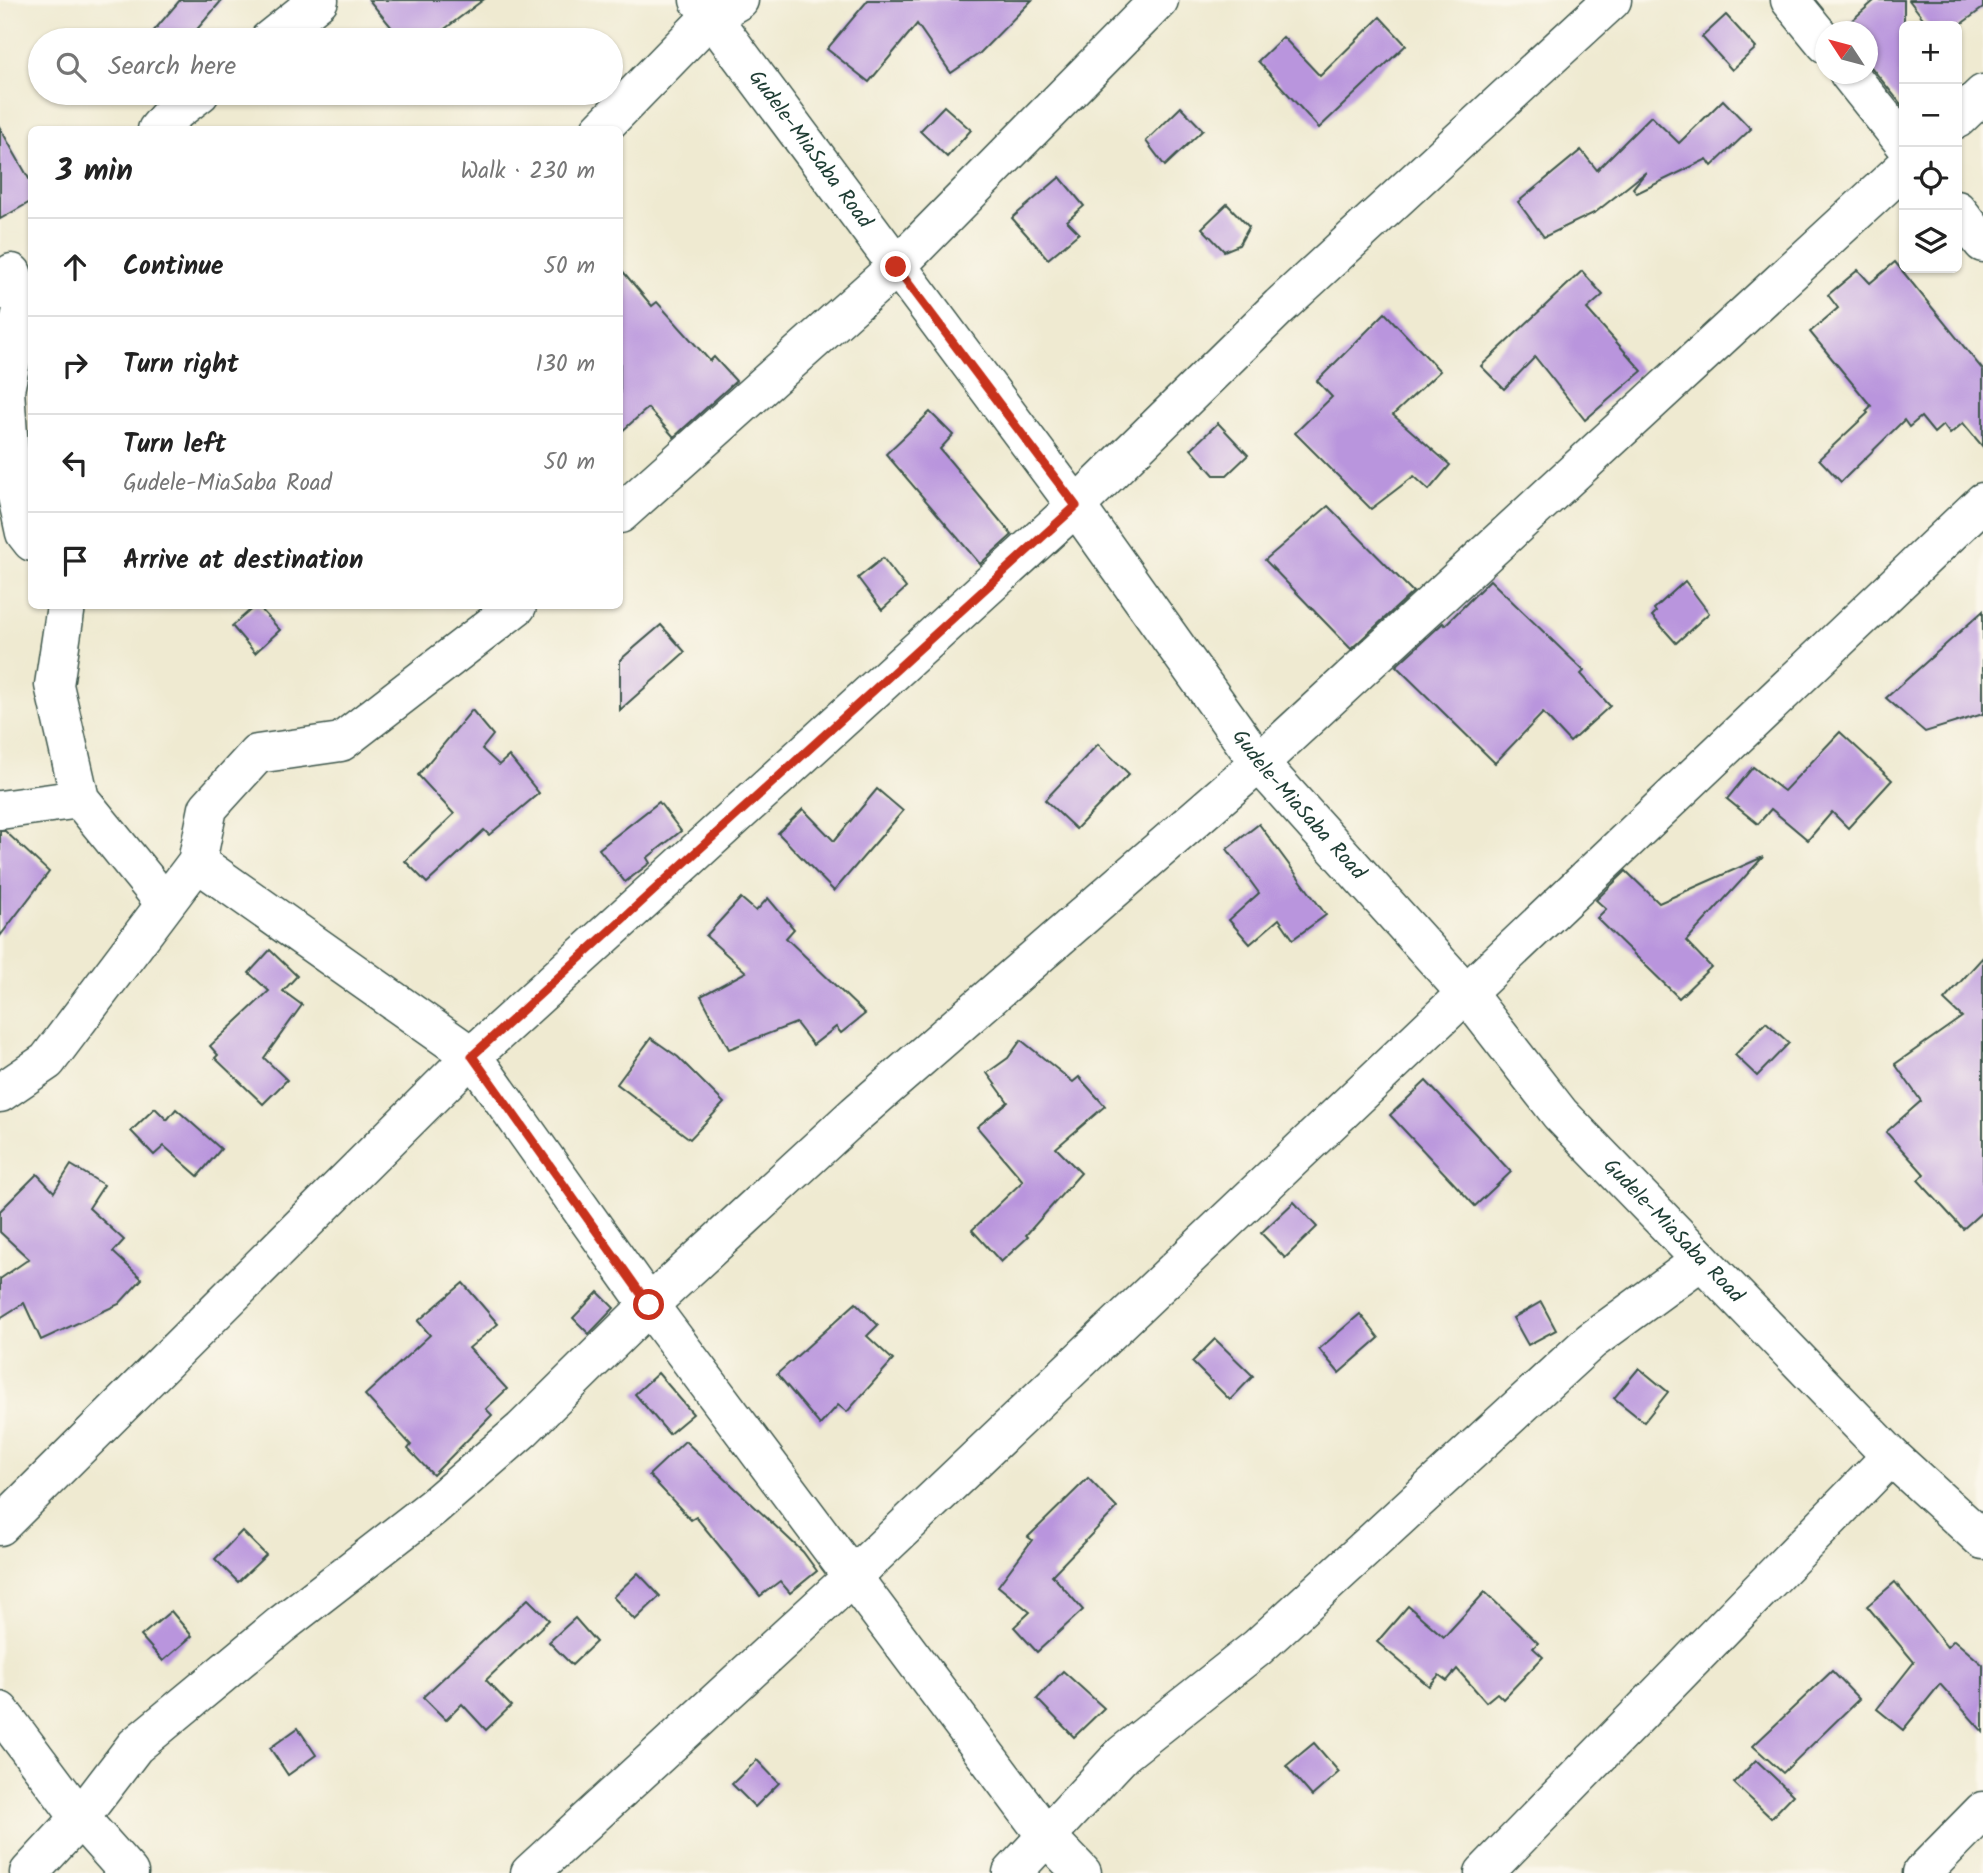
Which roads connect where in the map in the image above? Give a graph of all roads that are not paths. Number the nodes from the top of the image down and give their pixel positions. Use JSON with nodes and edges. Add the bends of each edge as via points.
{"nodes":[{"id":1,"x":319,"y":0,"type":"edge"},
{"id":2,"x":1158,"y":0,"type":"edge"},
{"id":3,"x":1612,"y":0,"type":"edge"},
{"id":4,"x":1790,"y":0,"type":"edge"},
{"id":5,"x":716,"y":6,"type":"edge"},
{"id":6,"x":284,"y":28,"type":"edge"},
{"id":7,"x":1815,"y":31,"type":"edge"},
{"id":8,"x":1857,"y":84,"type":"edge"},
{"id":9,"x":1983,"y":94,"type":"edge"},
{"id":10,"x":184,"y":105,"type":"edge"},
{"id":11,"x":1962,"y":114,"type":"edge"},
{"id":12,"x":160,"y":126,"type":"edge"},
{"id":13,"x":604,"y":126,"type":"edge"},
{"id":14,"x":1899,"y":137,"type":"edge"},
{"id":15,"x":1899,"y":173,"type":"edge"},
{"id":16,"x":1962,"y":216,"type":"edge"},
{"id":17,"x":1983,"y":243,"type":"edge"},
{"id":18,"x":896,"y":267,"type":"junction"},
{"id":19,"x":11,"y":273,"type":"edge"},
{"id":20,"x":1983,"y":502,"type":"edge"},
{"id":21,"x":1076,"y":506,"type":"junction"},
{"id":22,"x":623,"y":511,"type":"edge"},
{"id":23,"x":28,"y":537,"type":"edge"},
{"id":24,"x":65,"y":609,"type":"edge"},
{"id":25,"x":513,"y":609,"type":"edge"},
{"id":26,"x":1259,"y":763,"type":"junction"},
{"id":27,"x":80,"y":799,"type":"junction"},
{"id":28,"x":0,"y":810,"type":"edge"},
{"id":29,"x":197,"y":862,"type":"junction"},
{"id":30,"x":164,"y":902,"type":"junction"},
{"id":31,"x":1466,"y":993,"type":"junction"},
{"id":32,"x":472,"y":1056,"type":"junction"},
{"id":33,"x":0,"y":1093,"type":"edge"},
{"id":34,"x":1699,"y":1262,"type":"junction"},
{"id":35,"x":649,"y":1305,"type":"junction"},
{"id":36,"x":1891,"y":1456,"type":"junction"},
{"id":37,"x":0,"y":1526,"type":"edge"},
{"id":38,"x":1983,"y":1540,"type":"edge"},
{"id":39,"x":851,"y":1578,"type":"junction"},
{"id":40,"x":0,"y":1712,"type":"edge"},
{"id":41,"x":1983,"y":1811,"type":"edge"},
{"id":42,"x":80,"y":1818,"type":"junction"},
{"id":43,"x":1047,"y":1837,"type":"junction"},
{"id":44,"x":29,"y":1873,"type":"edge"},
{"id":45,"x":129,"y":1873,"type":"edge"},
{"id":46,"x":530,"y":1873,"type":"edge"},
{"id":47,"x":1012,"y":1873,"type":"edge"},
{"id":48,"x":1082,"y":1873,"type":"edge"},
{"id":49,"x":1484,"y":1873,"type":"edge"},
{"id":50,"x":1922,"y":1873,"type":"edge"}],
"edges":[{"from":1,"to":6,"type":"street"},
{"from":2,"to":18,"type":"street"},
{"from":3,"to":21,"type":"street","via":[[1280,306]]},
{"from":4,"to":7,"type":"street"},
{"from":5,"to":13,"type":"street"},
{"from":5,"to":18,"type":"street","name":"Gudele-MiaSaba Road"},
{"from":8,"to":14,"type":"street"},
{"from":9,"to":11,"type":"street"},
{"from":10,"to":12,"type":"street"},
{"from":15,"to":26,"type":"street"},
{"from":16,"to":17,"type":"street"},
{"from":18,"to":21,"type":"street","name":"Gudele-MiaSaba Road"},
{"from":18,"to":22,"type":"street"},
{"from":19,"to":23,"type":"street","via":[[23,305],[5,390],[14,493]]},
{"from":20,"to":31,"type":"street"},
{"from":21,"to":26,"type":"street","name":"Gudele-MiaSaba Road"},
{"from":21,"to":32,"type":"street"},
{"from":24,"to":27,"type":"street","via":[[54,685]]},
{"from":25,"to":29,"type":"street","via":[[341,742],[257,754],[208,808]]},
{"from":26,"to":31,"type":"street","name":"Gudele-MiaSaba Road"},
{"from":26,"to":35,"type":"street","via":[[856,1114]]},
{"from":27,"to":28,"type":"street"},
{"from":27,"to":30,"type":"street"},
{"from":29,"to":30,"type":"street"},
{"from":29,"to":32,"type":"street"},
{"from":30,"to":33,"type":"street","via":[[47,1061]]},
{"from":31,"to":34,"type":"street","name":"Gudele-MiaSaba Road","via":[[1560,1114]]},
{"from":31,"to":39,"type":"street"},
{"from":32,"to":35,"type":"street"},
{"from":32,"to":37,"type":"street"},
{"from":34,"to":36,"type":"street","name":"Gudele-MiaSaba Road"},
{"from":34,"to":43,"type":"street","via":[[1591,1341],[1257,1648],[1123,1754]]},
{"from":35,"to":39,"type":"street"},
{"from":35,"to":42,"type":"street","via":[[522,1430],[433,1507],[135,1746]]},
{"from":36,"to":38,"type":"street","name":"Gudele-MiaSaba Road"},
{"from":36,"to":49,"type":"street"},
{"from":39,"to":43,"type":"street"},
{"from":39,"to":46,"type":"street"},
{"from":40,"to":42,"type":"street"},
{"from":41,"to":50,"type":"street"},
{"from":42,"to":44,"type":"street"},
{"from":42,"to":45,"type":"street"},
{"from":43,"to":47,"type":"street"},
{"from":43,"to":48,"type":"street"}]}
